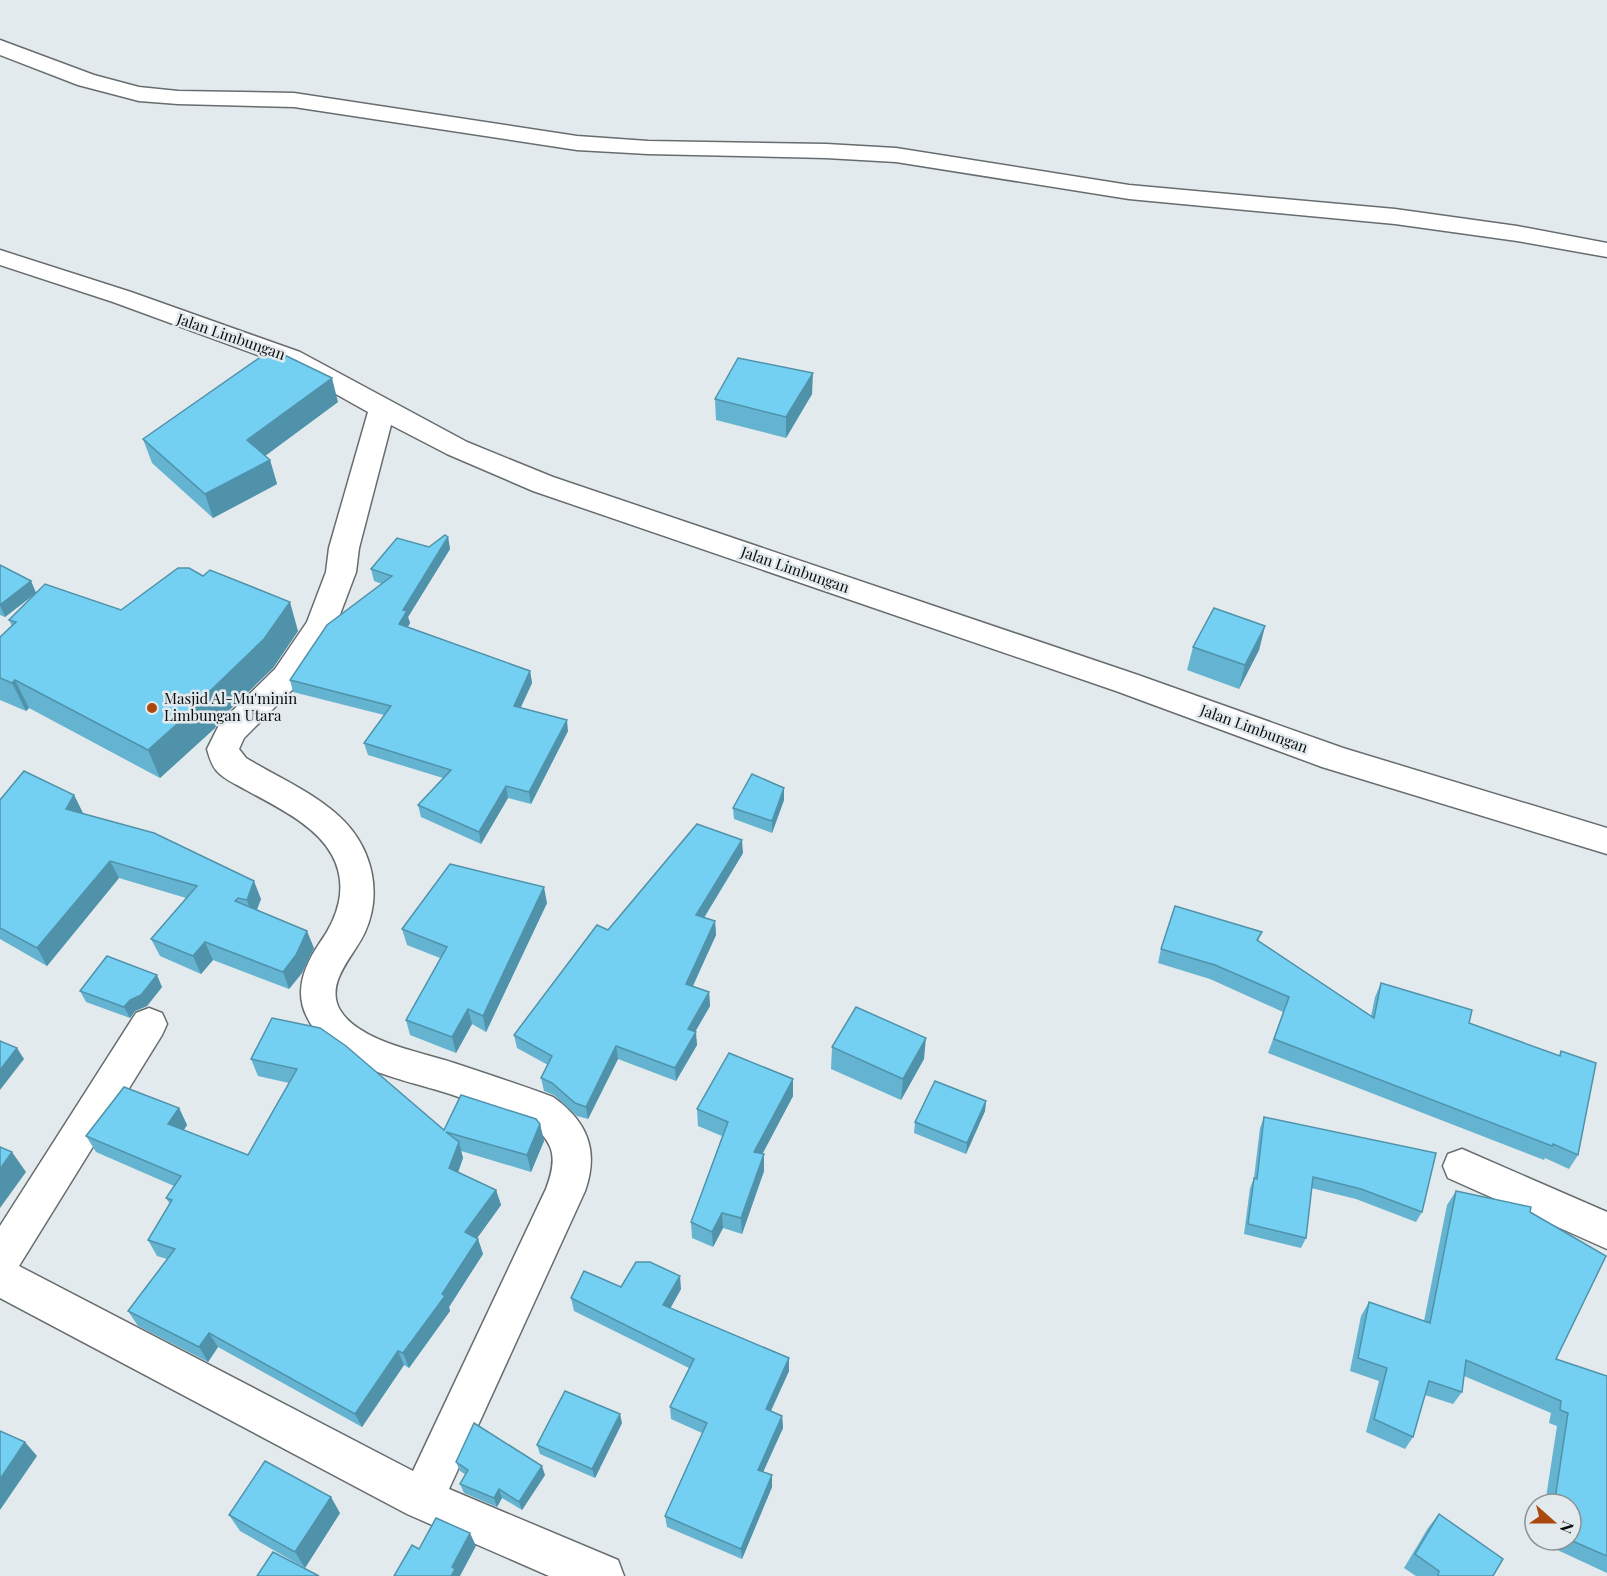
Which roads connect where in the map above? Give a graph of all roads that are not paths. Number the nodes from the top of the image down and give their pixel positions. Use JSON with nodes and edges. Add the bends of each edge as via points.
{"nodes":[{"id":1,"x":0,"y":47,"type":"edge"},
{"id":2,"x":1607,"y":250,"type":"edge"},
{"id":3,"x":0,"y":257,"type":"edge"},
{"id":4,"x":382,"y":408,"type":"junction"},
{"id":5,"x":1607,"y":841,"type":"edge"},
{"id":6,"x":149,"y":1024,"type":"dead end"},
{"id":7,"x":1462,"y":1166,"type":"dead end"},
{"id":8,"x":1607,"y":1231,"type":"edge"},
{"id":9,"x":0,"y":1261,"type":"edge"},
{"id":10,"x":0,"y":1276,"type":"edge"},
{"id":11,"x":422,"y":1499,"type":"junction"},
{"id":12,"x":602,"y":1576,"type":"edge"}],
"edges":[{"from":1,"to":2,"type":"street","via":[[100,84],[139,94],[280,99],[391,113],[494,132],[627,147],[824,150],[909,156],[1083,186],[1366,213],[1510,232]]},
{"from":3,"to":4,"type":"street","name":"Jalan Limbungan","via":[[291,358]]},
{"from":4,"to":5,"type":"street","name":"Jalan Limbungan","via":[[457,448],[543,484],[1127,683],[1334,758]]},
{"from":4,"to":11,"type":"street","via":[[344,548],[341,573],[321,625],[286,677],[231,731],[223,749],[234,767],[324,824],[351,858],[358,893],[354,912],[349,930],[323,970],[318,991],[327,1022],[343,1037],[392,1059],[540,1110],[558,1122],[572,1150],[573,1171],[565,1191]]},
{"from":6,"to":9,"type":"street"},
{"from":7,"to":8,"type":"street"},
{"from":10,"to":11,"type":"street"},
{"from":11,"to":12,"type":"street"}]}
